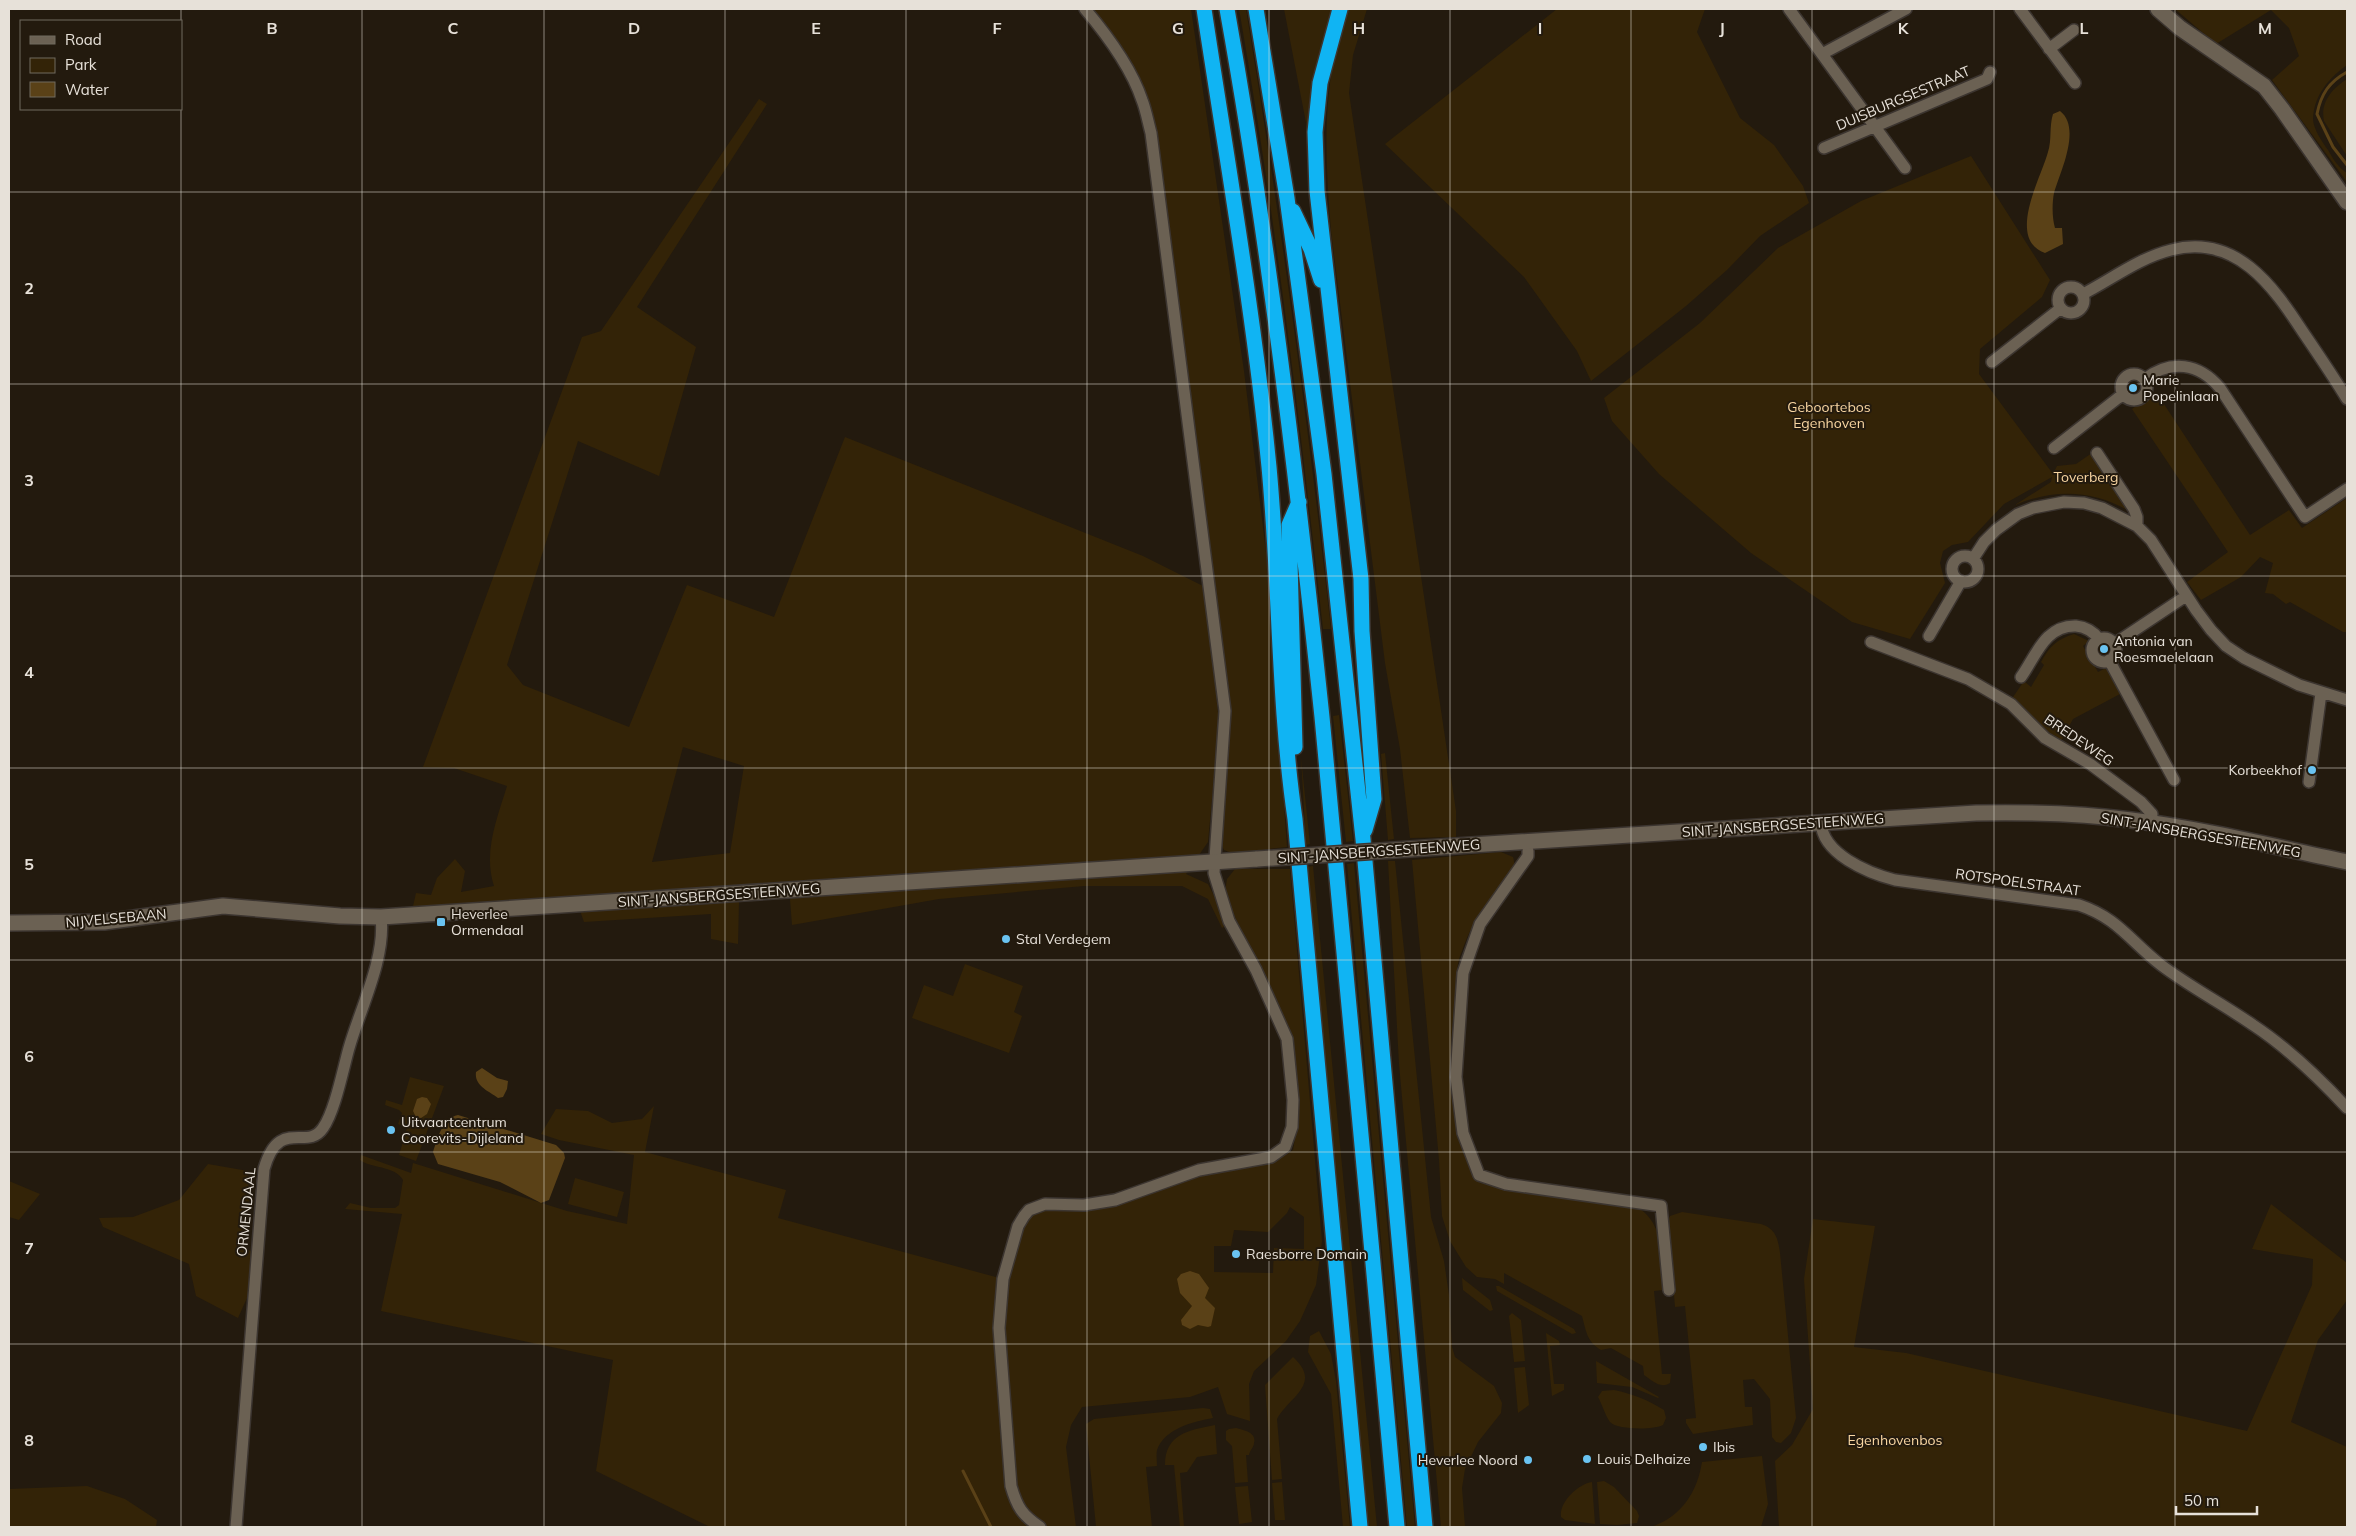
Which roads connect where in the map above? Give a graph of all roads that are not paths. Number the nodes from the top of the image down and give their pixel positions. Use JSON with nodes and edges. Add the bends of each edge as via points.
{"nodes":[{"id":1,"x":1085,"y":9,"type":"edge"},
{"id":2,"x":1204,"y":9,"type":"edge"},
{"id":3,"x":1227,"y":9,"type":"edge"},
{"id":4,"x":1256,"y":9,"type":"edge"},
{"id":5,"x":1340,"y":9,"type":"edge"},
{"id":6,"x":1789,"y":9,"type":"edge"},
{"id":7,"x":1906,"y":9,"type":"edge"},
{"id":8,"x":2020,"y":9,"type":"edge"},
{"id":9,"x":2158,"y":9,"type":"edge"},
{"id":10,"x":2074,"y":30,"type":"dead end"},
{"id":11,"x":2049,"y":48,"type":"junction"},
{"id":12,"x":1822,"y":54,"type":"junction"},
{"id":13,"x":1990,"y":72,"type":"dead end"},
{"id":14,"x":2075,"y":83,"type":"dead end"},
{"id":15,"x":1875,"y":127,"type":"junction"},
{"id":16,"x":1824,"y":148,"type":"dead end"},
{"id":17,"x":1905,"y":168,"type":"dead end"},
{"id":18,"x":1286,"y":198,"type":"junction"},
{"id":19,"x":2347,"y":202,"type":"edge"},
{"id":20,"x":2083,"y":294,"type":"junction"},
{"id":21,"x":1328,"y":305,"type":"junction"},
{"id":22,"x":2060,"y":308,"type":"junction"},
{"id":23,"x":1992,"y":362,"type":"dead end"},
{"id":24,"x":2145,"y":379,"type":"junction"},
{"id":25,"x":2124,"y":395,"type":"junction"},
{"id":26,"x":2347,"y":399,"type":"edge"},
{"id":27,"x":2054,"y":448,"type":"dead end"},
{"id":28,"x":2096,"y":452,"type":"dead end"},
{"id":29,"x":2347,"y":489,"type":"edge"},
{"id":30,"x":1299,"y":501,"type":"junction"},
{"id":31,"x":2137,"y":526,"type":"junction"},
{"id":32,"x":1973,"y":559,"type":"junction"},
{"id":33,"x":1961,"y":581,"type":"junction"},
{"id":34,"x":2186,"y":596,"type":"junction"},
{"id":35,"x":1929,"y":636,"type":"dead end"},
{"id":36,"x":2099,"y":639,"type":"junction"},
{"id":37,"x":1871,"y":642,"type":"dead end"},
{"id":38,"x":2114,"y":644,"type":"junction"},
{"id":39,"x":2109,"y":660,"type":"junction"},
{"id":40,"x":2021,"y":677,"type":"dead end"},
{"id":41,"x":2322,"y":693,"type":"junction"},
{"id":42,"x":2347,"y":700,"type":"edge"},
{"id":43,"x":2174,"y":780,"type":"dead end"},
{"id":44,"x":2309,"y":782,"type":"dead end"},
{"id":45,"x":1295,"y":819,"type":"junction"},
{"id":46,"x":1820,"y":822,"type":"junction"},
{"id":47,"x":2151,"y":823,"type":"junction"},
{"id":48,"x":1363,"y":839,"type":"junction"},
{"id":49,"x":1528,"y":851,"type":"dead end"},
{"id":50,"x":1215,"y":862,"type":"junction"},
{"id":51,"x":2347,"y":862,"type":"edge"},
{"id":52,"x":223,"y":906,"type":"joint"},
{"id":53,"x":382,"y":916,"type":"junction"},
{"id":54,"x":9,"y":923,"type":"edge"},
{"id":55,"x":2347,"y":1108,"type":"edge"},
{"id":56,"x":1669,"y":1290,"type":"dead end"},
{"id":57,"x":236,"y":1527,"type":"edge"},
{"id":58,"x":1040,"y":1527,"type":"edge"},
{"id":59,"x":1360,"y":1527,"type":"edge"},
{"id":60,"x":1397,"y":1527,"type":"edge"},
{"id":61,"x":1425,"y":1527,"type":"edge"}],
"edges":[{"from":1,"to":50,"type":"street","via":[[1100,26],[1133,78],[1151,133],[1225,710]]},
{"from":2,"to":45,"type":"highway","via":[[1269,468],[1283,723]]},
{"from":3,"to":30,"type":"highway","via":[[1250,134]]},
{"from":4,"to":18,"type":"highway"},
{"from":5,"to":21,"type":"highway","via":[[1320,83],[1316,132],[1317,192],[1328,278]]},
{"from":6,"to":12,"type":"street"},
{"from":7,"to":12,"type":"street"},
{"from":8,"to":11,"type":"street"},
{"from":9,"to":19,"type":"main road","via":[[2264,86]]},
{"from":10,"to":11,"type":"street"},
{"from":11,"to":14,"type":"street"},
{"from":12,"to":15,"type":"street"},
{"from":13,"to":15,"type":"street","name":"DUISBURGSESTRAAT","via":[[1987,79]]},
{"from":15,"to":16,"type":"street","name":"DUISBURGSESTRAAT"},
{"from":15,"to":17,"type":"street"},
{"from":18,"to":21,"type":"highway","via":[[1311,249]]},
{"from":18,"to":48,"type":"highway","via":[[1324,474]]},
{"from":20,"to":22,"type":"street","via":[[2083,306],[2077,312],[2068,313]]},
{"from":20,"to":22,"type":"street","via":[[2075,287],[2063,289],[2058,300]]},
{"from":20,"to":26,"type":"street","via":[[2142,261],[2173,249],[2203,247],[2231,255],[2267,281]]},
{"from":21,"to":48,"type":"highway","via":[[1362,579],[1362,631],[1374,799]]},
{"from":22,"to":23,"type":"street"},
{"from":24,"to":25,"type":"street","via":[[2148,388],[2144,397],[2136,400]]},
{"from":24,"to":25,"type":"street","via":[[2139,374],[2126,376],[2121,387]]},
{"from":24,"to":29,"type":"street","via":[[2156,371],[2182,365],[2211,377],[2305,516]]},
{"from":25,"to":27,"type":"street"},
{"from":28,"to":31,"type":"street","via":[[2134,510]]},
{"from":30,"to":45,"type":"highway","via":[[1289,525]]},
{"from":30,"to":60,"type":"highway","via":[[1335,851]]},
{"from":31,"to":32,"type":"street","via":[[2102,508],[2084,503],[2048,504],[2018,514],[2004,523],[1984,542]]},
{"from":31,"to":34,"type":"street","via":[[2151,540]]},
{"from":32,"to":33,"type":"street","via":[[1978,565],[1976,575],[1971,580]]},
{"from":32,"to":33,"type":"street","via":[[1964,556],[1954,563],[1954,575]]},
{"from":33,"to":35,"type":"street"},
{"from":34,"to":38,"type":"street"},
{"from":34,"to":41,"type":"street","via":[[2226,646],[2299,685]]},
{"from":36,"to":38,"type":"street","via":[[2108,638]]},
{"from":36,"to":39,"type":"street","via":[[2092,648],[2093,654],[2102,661]]},
{"from":36,"to":40,"type":"street","via":[[2084,627],[2060,627],[2045,639]]},
{"from":37,"to":47,"type":"street","name":"BREDEWEG","via":[[1968,678],[2011,704],[2045,738],[2090,764],[2141,802],[2152,814]]},
{"from":38,"to":39,"type":"street","via":[[2115,653]]},
{"from":39,"to":43,"type":"street"},
{"from":41,"to":42,"type":"street"},
{"from":41,"to":44,"type":"street"},
{"from":45,"to":59,"type":"highway"},
{"from":46,"to":47,"type":"main road","name":"SINT-JANSBERGSESTEENWEG","via":[[2039,812]]},
{"from":46,"to":50,"type":"main road","name":"SINT-JANSBERGSESTEENWEG","bridge":true},
{"from":46,"to":55,"type":"street","name":"ROTSPOELSTRAAT","via":[[1822,836],[1833,850],[1876,875],[2079,905],[2099,912],[2162,965],[2292,1054]]},
{"from":47,"to":51,"type":"main road","name":"SINT-JANSBERGSESTEENWEG"},
{"from":48,"to":61,"type":"highway"},
{"from":49,"to":56,"type":"street","via":[[1528,856],[1480,924],[1463,973],[1456,1077],[1463,1134],[1479,1175],[1506,1184],[1661,1206]]},
{"from":50,"to":53,"type":"main road","name":"SINT-JANSBERGSESTEENWEG"},
{"from":50,"to":58,"type":"street","via":[[1214,873],[1229,921],[1256,970],[1287,1039],[1293,1100],[1292,1127],[1285,1147],[1271,1157],[1198,1170],[1115,1200],[1084,1205],[1044,1204],[1029,1210],[1024,1216],[1018,1226],[1003,1279],[1000,1360],[1011,1486],[1016,1505]]},
{"from":52,"to":53,"type":"main road","name":"SINT-JANSBERGSESTEENWEG","via":[[340,916]]},
{"from":52,"to":54,"type":"main road","name":"NIJVELSEBAAN","via":[[104,922]]},
{"from":53,"to":57,"type":"street","name":"ORMENDAAL","via":[[374,972],[326,1123],[320,1132],[275,1144],[264,1169]]}]}
